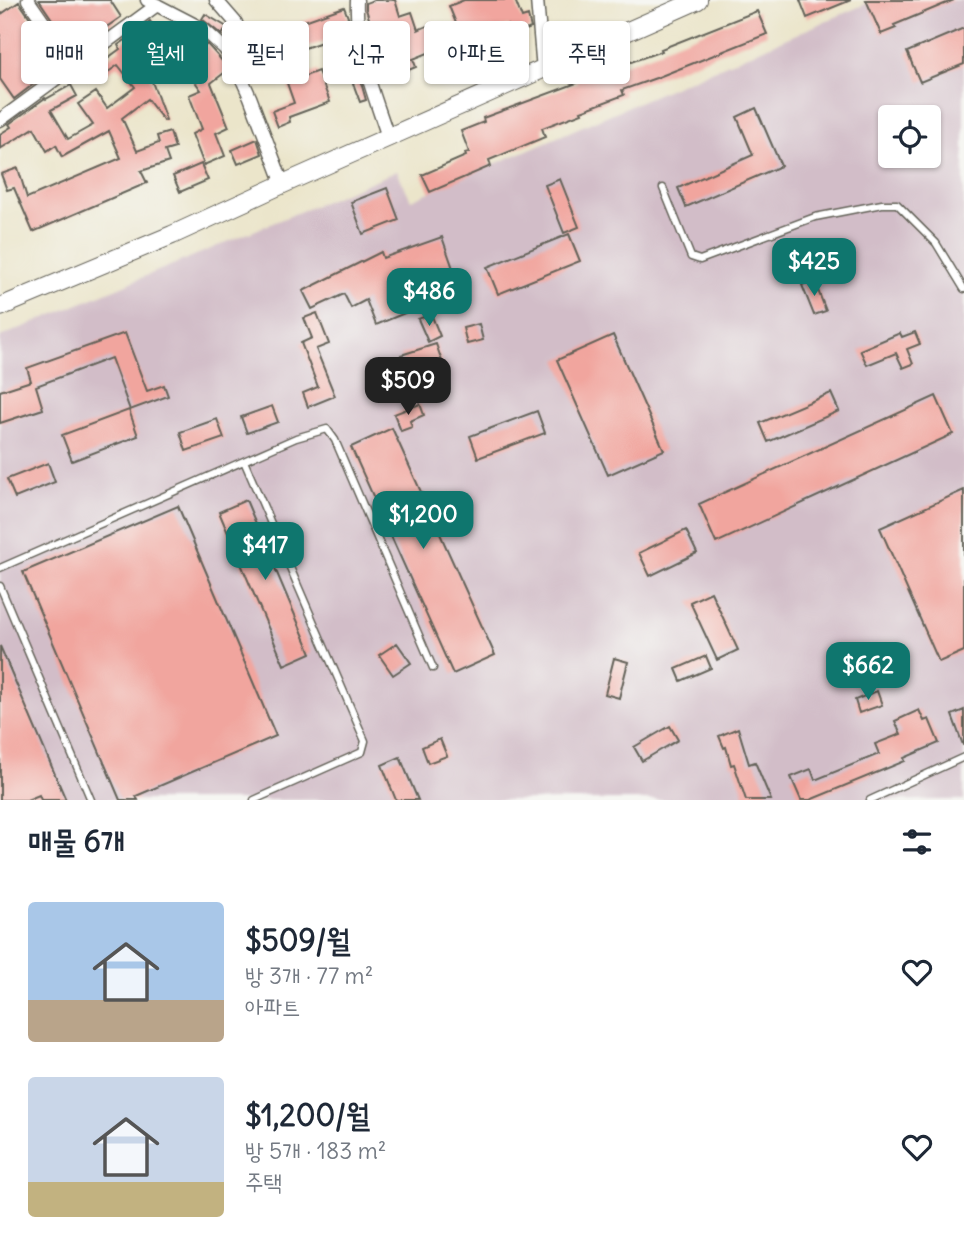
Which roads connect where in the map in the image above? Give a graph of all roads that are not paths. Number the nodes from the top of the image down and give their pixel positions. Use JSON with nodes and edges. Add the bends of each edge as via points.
{"nodes":[{"id":1,"x":28,"y":0,"type":"edge"},
{"id":2,"x":216,"y":0,"type":"edge"},
{"id":3,"x":357,"y":0,"type":"edge"},
{"id":4,"x":537,"y":0,"type":"edge"},
{"id":5,"x":698,"y":0,"type":"edge"},
{"id":6,"x":152,"y":3,"type":"edge"},
{"id":7,"x":43,"y":21,"type":"edge"},
{"id":8,"x":234,"y":21,"type":"edge"},
{"id":9,"x":630,"y":31,"type":"edge"},
{"id":10,"x":108,"y":39,"type":"edge"},
{"id":11,"x":222,"y":46,"type":"edge"},
{"id":12,"x":543,"y":70,"type":"joint"},
{"id":13,"x":49,"y":84,"type":"edge"},
{"id":14,"x":244,"y":84,"type":"edge"},
{"id":15,"x":0,"y":120,"type":"edge"},
{"id":16,"x":388,"y":137,"type":"junction"},
{"id":17,"x":283,"y":184,"type":"junction"},
{"id":18,"x":663,"y":188,"type":"dead end"},
{"id":19,"x":964,"y":289,"type":"edge"},
{"id":20,"x":0,"y":307,"type":"edge"},
{"id":21,"x":244,"y":461,"type":"junction"},
{"id":22,"x":0,"y":568,"type":"edge"},
{"id":23,"x":0,"y":586,"type":"edge"},
{"id":24,"x":433,"y":668,"type":"dead end"},
{"id":25,"x":964,"y":757,"type":"edge"},
{"id":26,"x":91,"y":800,"type":"edge"},
{"id":27,"x":254,"y":800,"type":"edge"},
{"id":28,"x":870,"y":800,"type":"edge"}],
"edges":[{"from":1,"to":7,"type":"street"},
{"from":2,"to":8,"type":"street"},
{"from":3,"to":16,"type":"street","via":[[364,65]]},
{"from":4,"to":12,"type":"street"},
{"from":5,"to":9,"type":"main road"},
{"from":6,"to":10,"type":"street"},
{"from":6,"to":11,"type":"street","via":[[203,29]]},
{"from":12,"to":16,"type":"main road"},
{"from":13,"to":15,"type":"street"},
{"from":14,"to":17,"type":"street"},
{"from":16,"to":17,"type":"main road"},
{"from":17,"to":20,"type":"main road"},
{"from":18,"to":19,"type":"lane","via":[[691,257],[700,260],[815,217],[897,204],[936,243]]},
{"from":21,"to":22,"type":"lane"},
{"from":21,"to":24,"type":"lane","via":[[318,431],[327,429],[332,434]]},
{"from":21,"to":27,"type":"lane","via":[[365,741],[362,752]]},
{"from":23,"to":26,"type":"lane"},
{"from":25,"to":28,"type":"lane"}]}
